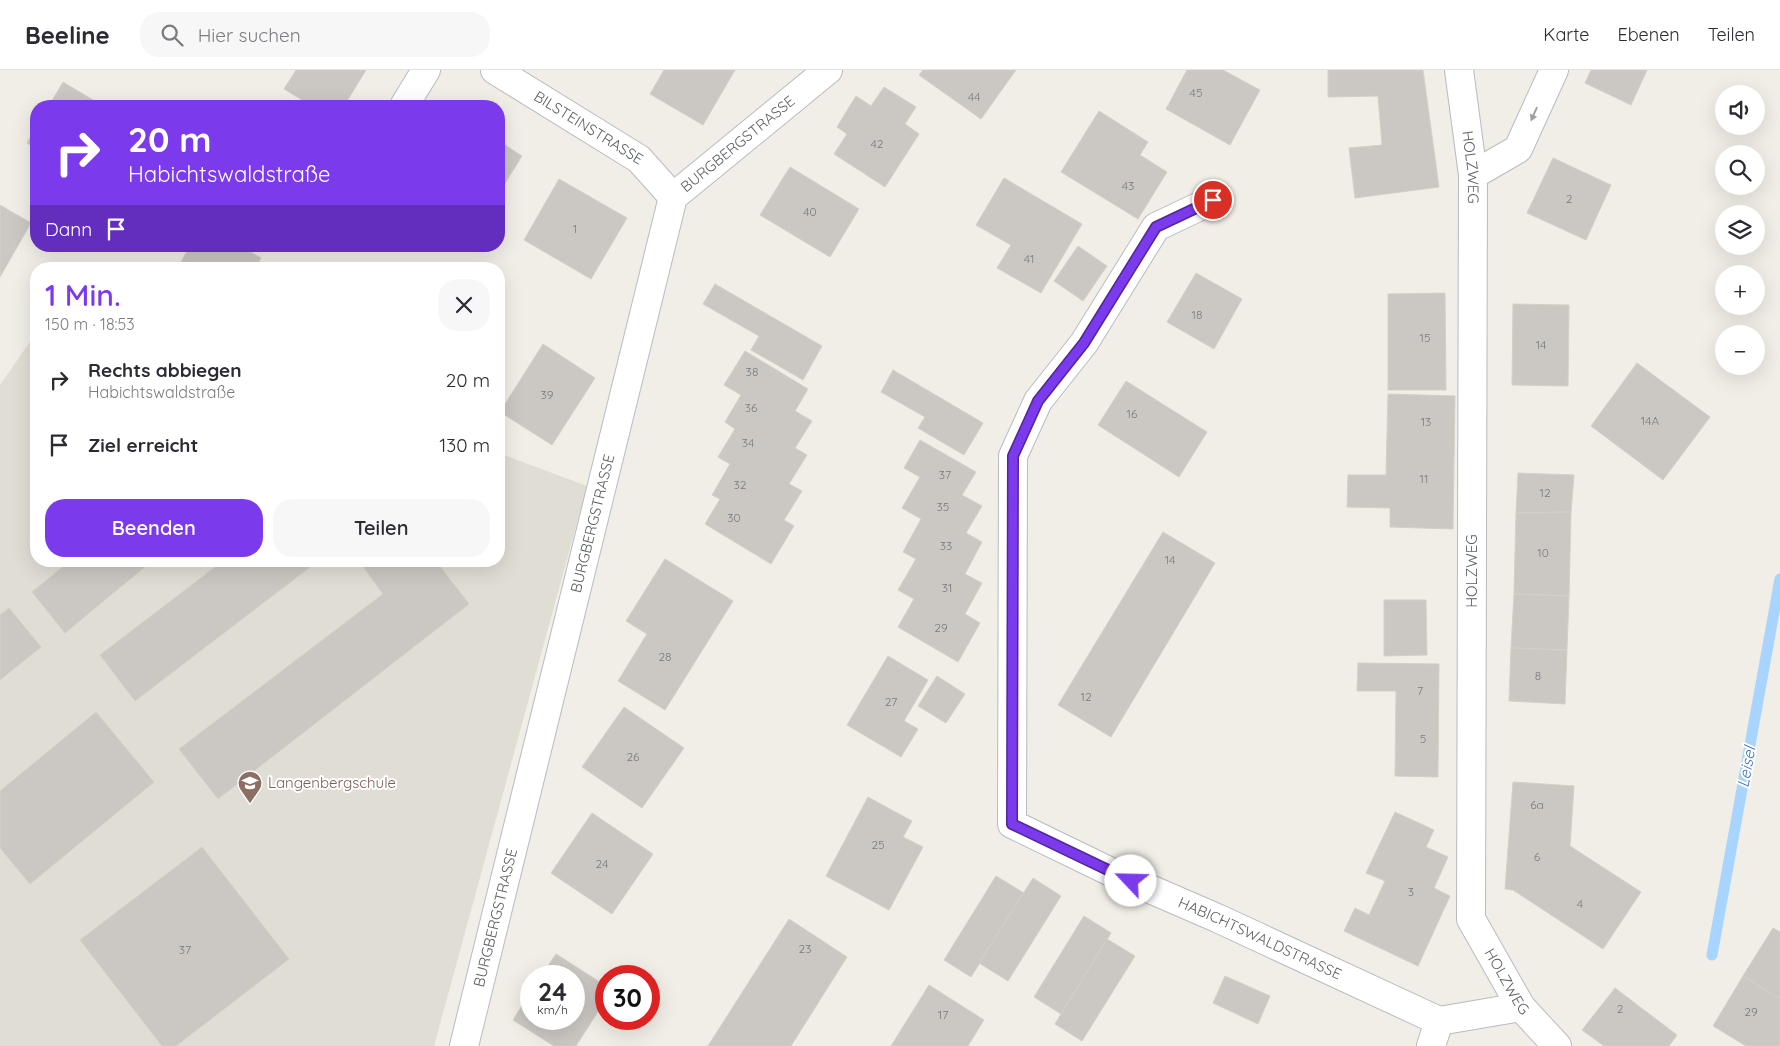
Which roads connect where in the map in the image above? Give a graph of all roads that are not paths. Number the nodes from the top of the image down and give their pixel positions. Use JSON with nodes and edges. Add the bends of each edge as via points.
{"nodes":[{"id":1,"x":426,"y":70,"type":"edge"},
{"id":2,"x":495,"y":70,"type":"edge"},
{"id":3,"x":828,"y":70,"type":"edge"},
{"id":4,"x":1459,"y":70,"type":"edge"},
{"id":5,"x":1554,"y":70,"type":"edge"},
{"id":6,"x":408,"y":100,"type":"edge"},
{"id":7,"x":1473,"y":175,"type":"junction"},
{"id":8,"x":673,"y":197,"type":"junction"},
{"id":9,"x":1213,"y":200,"type":"dead end"},
{"id":10,"x":1521,"y":1007,"type":"junction"},
{"id":11,"x":1439,"y":1020,"type":"junction"},
{"id":12,"x":464,"y":1046,"type":"edge"},
{"id":13,"x":1431,"y":1046,"type":"edge"},
{"id":14,"x":1558,"y":1046,"type":"edge"}],
"edges":[{"from":1,"to":6,"type":"street"},
{"from":2,"to":8,"type":"street","name":"BILSTEINSTRASSE","via":[[639,159]]},
{"from":3,"to":8,"type":"street","name":"BURGBERGSTRASSE"},
{"from":4,"to":7,"type":"street","name":"HOLZWEG"},
{"from":5,"to":7,"type":"street","one_way":true,"via":[[1518,148]]},
{"from":7,"to":10,"type":"street","name":"HOLZWEG","via":[[1471,919]]},
{"from":8,"to":12,"type":"street","name":"BURGBERGSTRASSE"},
{"from":9,"to":11,"type":"street","name":"HABICHTSWALDSTRASSE","via":[[1156,227],[1084,343],[1038,401],[1013,456],[1012,824],[1114,874]]},
{"from":10,"to":11,"type":"street"},
{"from":10,"to":14,"type":"street","name":"HOLZWEG"},
{"from":11,"to":13,"type":"street"}]}
